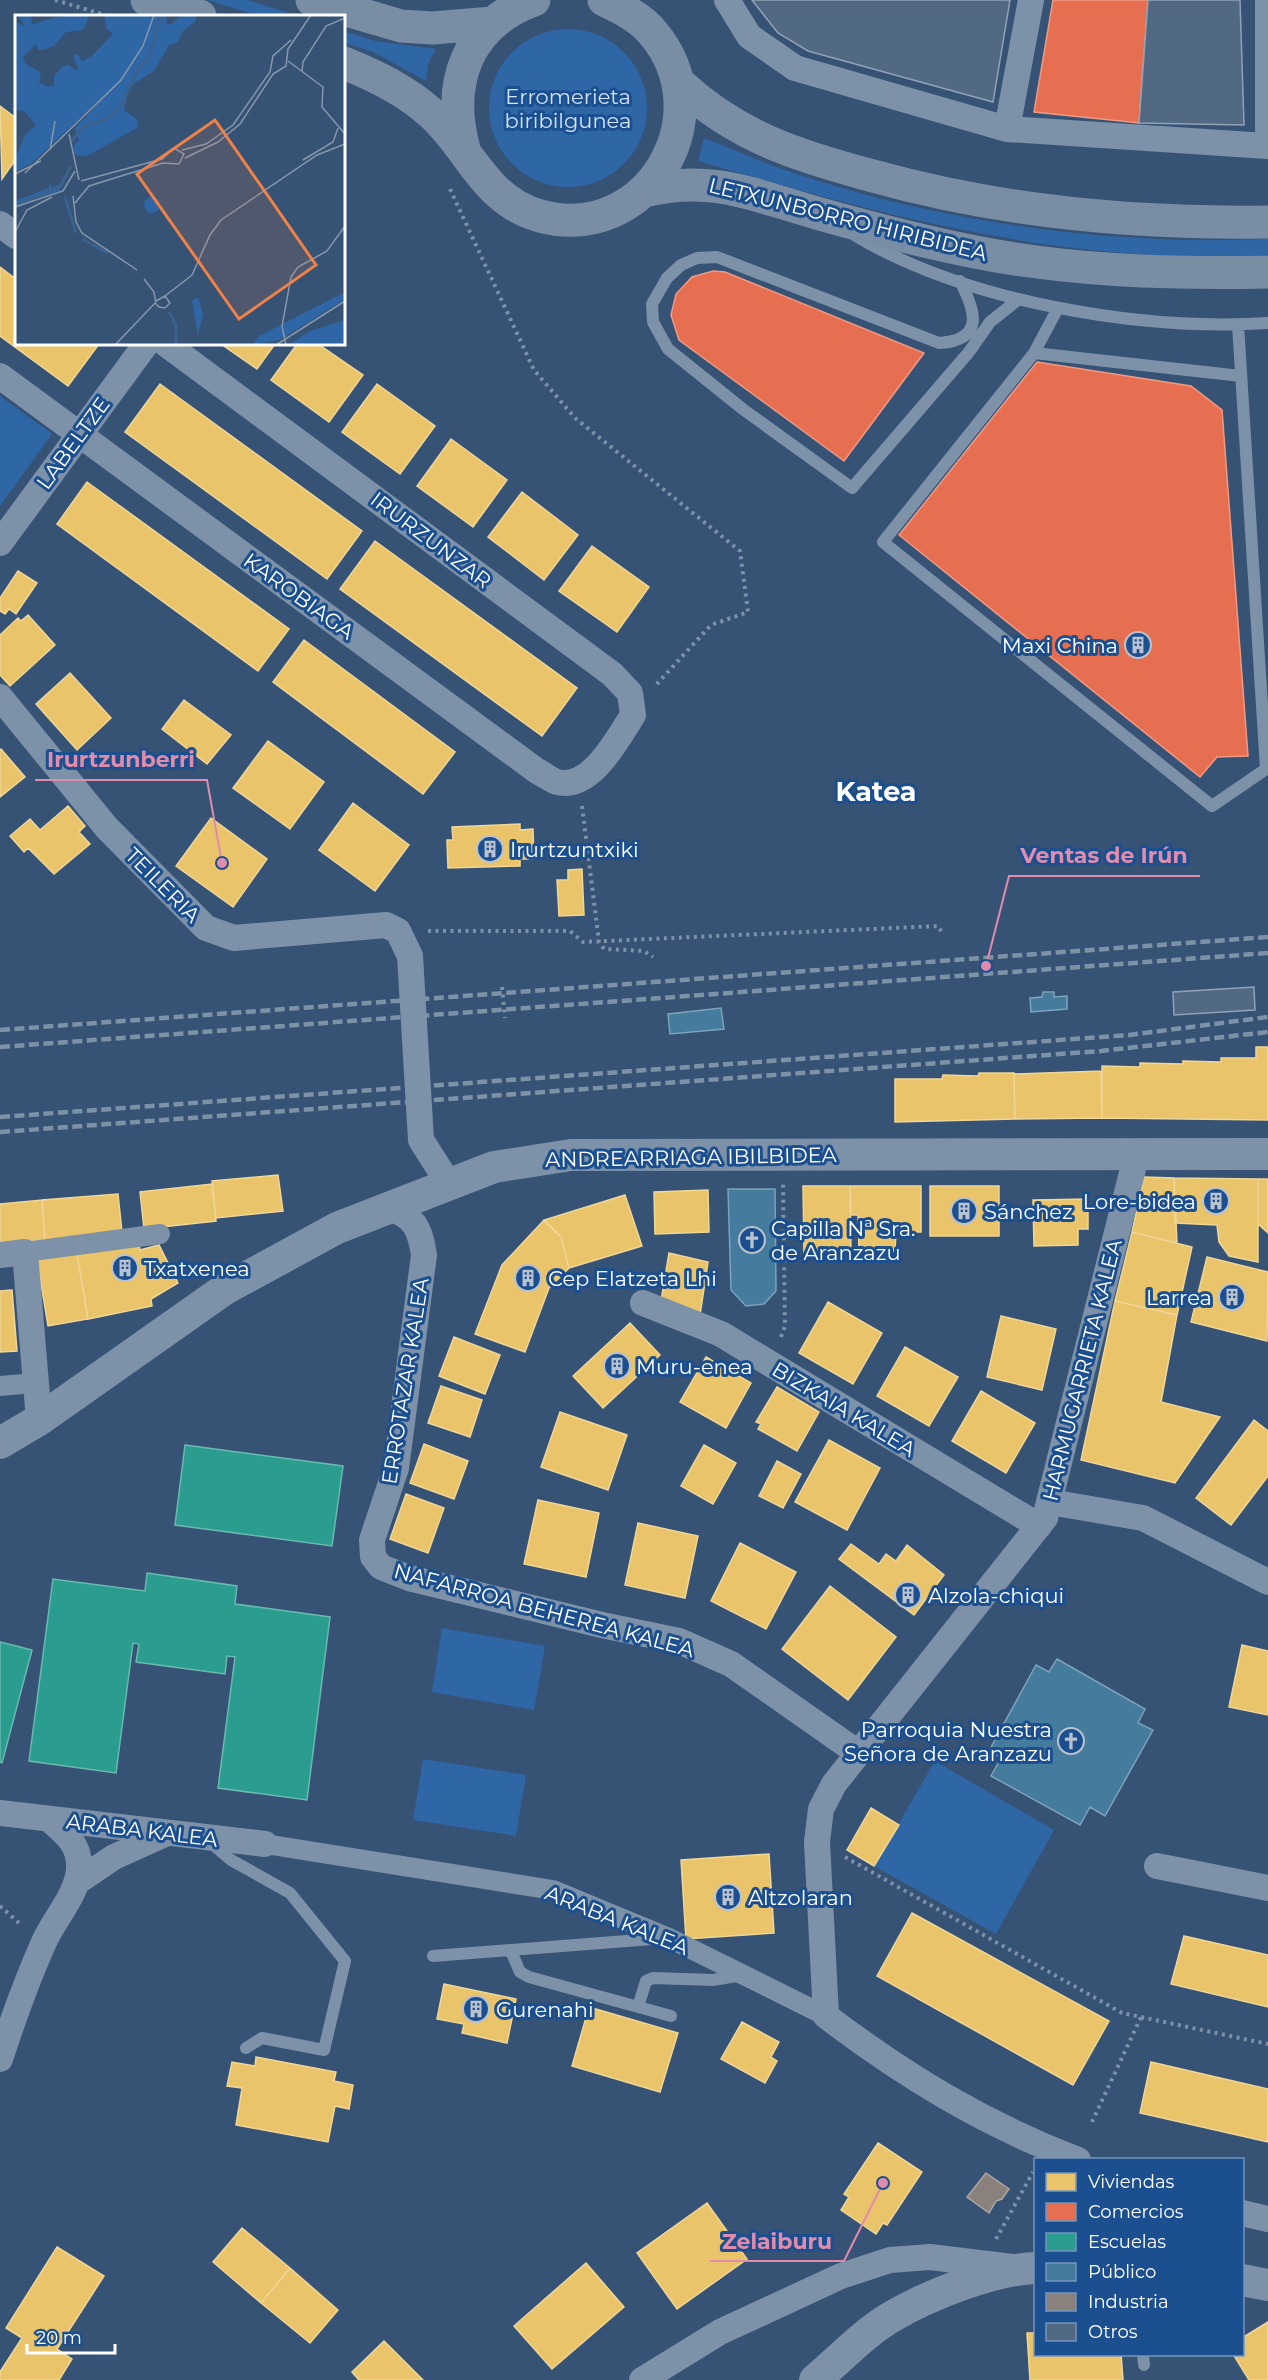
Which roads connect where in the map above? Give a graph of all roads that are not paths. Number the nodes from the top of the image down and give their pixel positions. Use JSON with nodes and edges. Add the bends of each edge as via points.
{"nodes":[{"id":1,"x":147,"y":0,"type":"edge"},
{"id":2,"x":312,"y":0,"type":"edge"},
{"id":3,"x":534,"y":0,"type":"edge"},
{"id":4,"x":604,"y":0,"type":"edge"},
{"id":5,"x":640,"y":0,"type":"edge"},
{"id":6,"x":727,"y":0,"type":"edge"},
{"id":7,"x":1031,"y":0,"type":"edge"},
{"id":8,"x":1268,"y":0,"type":"edge"},
{"id":9,"x":197,"y":15,"type":"edge"},
{"id":10,"x":492,"y":23,"type":"junction"},
{"id":11,"x":652,"y":32,"type":"junction"},
{"id":12,"x":345,"y":63,"type":"edge"},
{"id":13,"x":679,"y":83,"type":"junction"},
{"id":14,"x":1007,"y":129,"type":"junction"},
{"id":15,"x":1268,"y":146,"type":"edge"},
{"id":16,"x":464,"y":151,"type":"junction"},
{"id":17,"x":644,"y":191,"type":"junction"},
{"id":18,"x":819,"y":214,"type":"junction"},
{"id":19,"x":1268,"y":222,"type":"edge"},
{"id":20,"x":0,"y":224,"type":"edge"},
{"id":21,"x":15,"y":235,"type":"edge"},
{"id":22,"x":1268,"y":272,"type":"edge"},
{"id":23,"x":960,"y":281,"type":"junction"},
{"id":24,"x":1019,"y":299,"type":"junction"},
{"id":25,"x":1058,"y":308,"type":"junction"},
{"id":26,"x":1268,"y":322,"type":"edge"},
{"id":27,"x":1238,"y":325,"type":"junction"},
{"id":28,"x":145,"y":345,"type":"edge"},
{"id":29,"x":167,"y":345,"type":"edge"},
{"id":30,"x":1034,"y":353,"type":"junction"},
{"id":31,"x":0,"y":376,"type":"edge"},
{"id":32,"x":1241,"y":376,"type":"junction"},
{"id":33,"x":80,"y":435,"type":"junction"},
{"id":34,"x":0,"y":543,"type":"edge"},
{"id":35,"x":0,"y":697,"type":"edge"},
{"id":36,"x":602,"y":761,"type":"joint"},
{"id":37,"x":1137,"y":1153,"type":"junction"},
{"id":38,"x":1268,"y":1154,"type":"edge"},
{"id":39,"x":449,"y":1184,"type":"junction"},
{"id":40,"x":389,"y":1207,"type":"junction"},
{"id":41,"x":160,"y":1234,"type":"dead end"},
{"id":42,"x":13,"y":1253,"type":"edge"},
{"id":43,"x":643,"y":1303,"type":"dead end"},
{"id":44,"x":36,"y":1383,"type":"junction"},
{"id":45,"x":0,"y":1386,"type":"edge"},
{"id":46,"x":39,"y":1420,"type":"junction"},
{"id":47,"x":0,"y":1443,"type":"edge"},
{"id":48,"x":1050,"y":1502,"type":"junction"},
{"id":49,"x":1039,"y":1526,"type":"junction"},
{"id":50,"x":381,"y":1567,"type":"joint"},
{"id":51,"x":1268,"y":1582,"type":"edge"},
{"id":52,"x":858,"y":1753,"type":"junction"},
{"id":53,"x":0,"y":1813,"type":"edge"},
{"id":54,"x":49,"y":1819,"type":"junction"},
{"id":55,"x":165,"y":1834,"type":"junction"},
{"id":56,"x":204,"y":1838,"type":"junction"},
{"id":57,"x":265,"y":1844,"type":"joint"},
{"id":58,"x":1157,"y":1866,"type":"dead end"},
{"id":59,"x":77,"y":1882,"type":"junction"},
{"id":60,"x":1268,"y":1887,"type":"edge"},
{"id":61,"x":669,"y":1938,"type":"junction"},
{"id":62,"x":511,"y":1951,"type":"junction"},
{"id":63,"x":434,"y":1956,"type":"dead end"},
{"id":64,"x":743,"y":1975,"type":"junction"},
{"id":65,"x":638,"y":2007,"type":"junction"},
{"id":66,"x":671,"y":2016,"type":"dead end"},
{"id":67,"x":826,"y":2016,"type":"junction"},
{"id":68,"x":246,"y":2048,"type":"dead end"},
{"id":69,"x":0,"y":2059,"type":"edge"},
{"id":70,"x":1073,"y":2158,"type":"edge"},
{"id":71,"x":1244,"y":2213,"type":"edge"},
{"id":72,"x":1268,"y":2219,"type":"edge"},
{"id":73,"x":1029,"y":2268,"type":"edge"},
{"id":74,"x":1244,"y":2280,"type":"edge"},
{"id":75,"x":1268,"y":2285,"type":"edge"},
{"id":76,"x":642,"y":2380,"type":"edge"},
{"id":77,"x":815,"y":2380,"type":"edge"}],
"edges":[{"from":1,"to":9,"type":"main road"},
{"from":2,"to":10,"type":"main road","via":[[401,26],[433,28]]},
{"from":3,"to":10,"type":"main road"},
{"from":4,"to":11,"type":"main road","via":[[630,13]]},
{"from":5,"to":11,"type":"street"},
{"from":6,"to":14,"type":"street","via":[[749,36],[795,68]]},
{"from":7,"to":14,"type":"street"},
{"from":8,"to":15,"type":"street"},
{"from":10,"to":16,"type":"main road","via":[[474,44],[462,69],[456,96]]},
{"from":11,"to":13,"type":"main road","via":[[669,56]]},
{"from":12,"to":16,"type":"main road","via":[[404,91],[435,116]]},
{"from":13,"to":17,"type":"main road","via":[[681,113],[676,141],[663,168]]},
{"from":13,"to":19,"type":"main road","via":[[724,120],[776,147],[909,187],[1090,217]]},
{"from":14,"to":15,"type":"street"},
{"from":16,"to":17,"type":"main road","via":[[479,175],[506,200],[540,216],[572,219],[604,214]]},
{"from":17,"to":18,"type":"main road","name":"LETXUNBORRO HIRIBIDEA","via":[[691,183],[714,184]]},
{"from":18,"to":22,"type":"main road","name":"LETXUNBORRO HIRIBIDEA","via":[[972,252],[1050,263],[1129,271]]},
{"from":18,"to":23,"type":"lane","via":[[878,250]]},
{"from":20,"to":21,"type":"street"},
{"from":23,"to":24,"type":"lane","via":[[992,294]]},
{"from":23,"to":24,"type":"lane","via":[[974,310],[972,327],[952,342],[939,343],[717,257],[697,258],[681,265],[667,278],[652,304],[653,322],[668,349],[852,488],[969,352],[990,322]]},
{"from":24,"to":25,"type":"lane"},
{"from":25,"to":27,"type":"lane","via":[[1149,320]]},
{"from":25,"to":30,"type":"lane"},
{"from":26,"to":27,"type":"lane"},
{"from":27,"to":32,"type":"lane"},
{"from":28,"to":33,"type":"street","name":"LABELTZE"},
{"from":29,"to":36,"type":"street","name":"IRURZUNZAR","via":[[612,674],[630,693],[633,715]]},
{"from":30,"to":32,"type":"lane"},
{"from":30,"to":32,"type":"lane","via":[[883,542],[1212,806],[1266,769]]},
{"from":31,"to":33,"type":"street","name":"KAROBIAGA"},
{"from":33,"to":34,"type":"street","name":"LABELTZE"},
{"from":33,"to":36,"type":"street","name":"KAROBIAGA","via":[[537,771],[558,782],[579,781]]},
{"from":35,"to":39,"type":"street","name":"TEILERIA","via":[[107,828],[206,928],[234,938],[386,925],[398,931],[410,956],[421,1140]]},
{"from":37,"to":38,"type":"street","name":"ANDREARRIAGA IBILBIDEA"},
{"from":37,"to":39,"type":"street","name":"ANDREARRIAGA IBILBIDEA","via":[[571,1155],[494,1167]]},
{"from":37,"to":48,"type":"street","name":"HARMUGARRIETA KALEA"},
{"from":39,"to":40,"type":"street","name":"ANDREARRIAGA IBILBIDEA"},
{"from":40,"to":46,"type":"street","name":"ANDREARRIAGA IBILBIDEA","via":[[337,1228],[225,1289]]},
{"from":40,"to":50,"type":"street","name":"ERROTAZAR KALEA","via":[[405,1214],[421,1232],[424,1255],[396,1468],[372,1540],[373,1557]]},
{"from":41,"to":42,"type":"street"},
{"from":42,"to":44,"type":"street"},
{"from":43,"to":49,"type":"street","name":"BIZKAIA KALEA","via":[[721,1334]]},
{"from":44,"to":45,"type":"street"},
{"from":44,"to":46,"type":"street"},
{"from":46,"to":47,"type":"street","name":"ANDREARRIAGA IBILBIDEA"},
{"from":48,"to":49,"type":"street","name":"HARMUGARRIETA KALEA"},
{"from":48,"to":51,"type":"street","via":[[1143,1518]]},
{"from":49,"to":52,"type":"street","name":"HARMUGARRIETA KALEA"},
{"from":50,"to":52,"type":"street","name":"NAFARROA BEHEREA KALEA","via":[[443,1586],[679,1641],[730,1664]]},
{"from":52,"to":67,"type":"street","name":"HARMUGARRIETA KALEA","via":[[821,1809],[817,1842]]},
{"from":53,"to":54,"type":"street","name":"ARABA KALEA"},
{"from":54,"to":55,"type":"street","name":"ARABA KALEA"},
{"from":54,"to":59,"type":"street","via":[[73,1841],[79,1868]]},
{"from":55,"to":56,"type":"street","name":"ARABA KALEA"},
{"from":55,"to":59,"type":"street","via":[[114,1857]]},
{"from":56,"to":57,"type":"street","name":"ARABA KALEA"},
{"from":56,"to":68,"type":"lane","via":[[231,1860],[290,1893],[345,1961],[324,2050],[262,2038]]},
{"from":57,"to":61,"type":"street","name":"ARABA KALEA","via":[[554,1890]]},
{"from":58,"to":60,"type":"street"},
{"from":59,"to":69,"type":"street","via":[[32,1970]]},
{"from":61,"to":62,"type":"lane"},
{"from":61,"to":64,"type":"street","name":"ARABA KALEA"},
{"from":62,"to":63,"type":"lane"},
{"from":62,"to":65,"type":"lane","via":[[520,1972],[529,1977]]},
{"from":64,"to":65,"type":"lane","via":[[713,1980],[653,1978],[646,1982]]},
{"from":64,"to":67,"type":"street","name":"ARABA KALEA"},
{"from":65,"to":66,"type":"lane"},
{"from":67,"to":70,"type":"street","name":"ARABA KALEA","via":[[888,2063],[964,2109]]},
{"from":71,"to":72,"type":"street"},
{"from":73,"to":76,"type":"street","via":[[930,2256],[890,2260],[841,2276],[720,2332]]},
{"from":73,"to":77,"type":"street","via":[[950,2289],[891,2317]]},
{"from":74,"to":75,"type":"street"}]}
